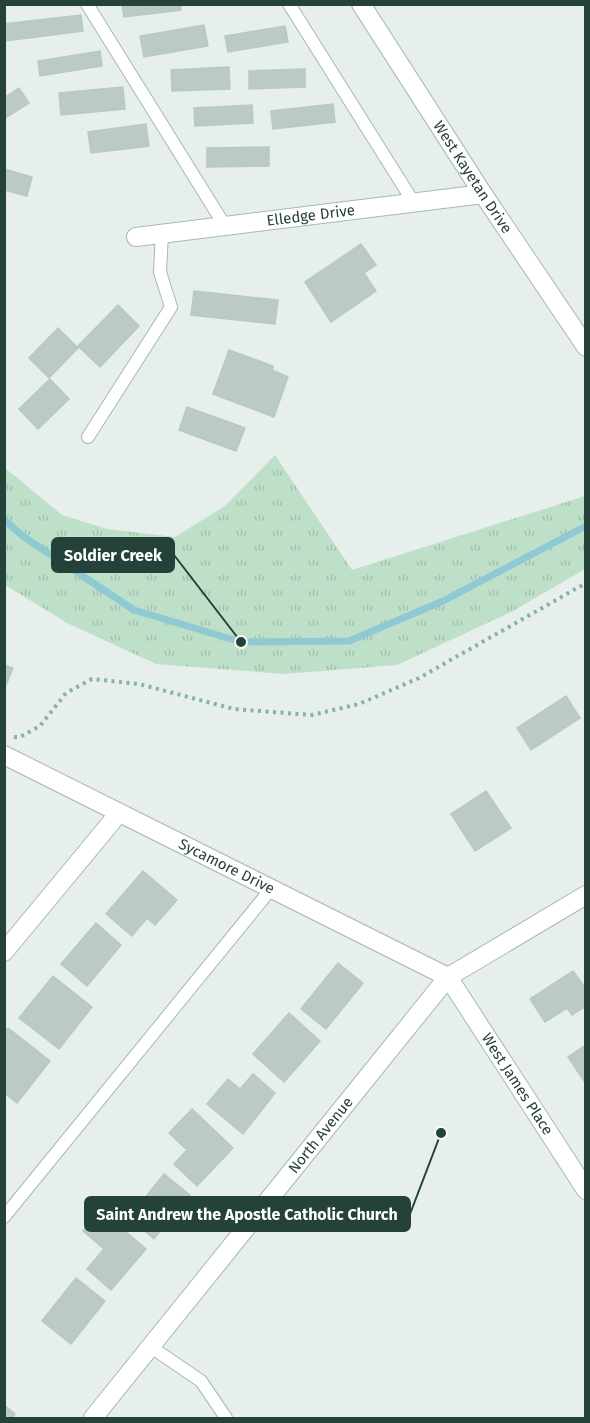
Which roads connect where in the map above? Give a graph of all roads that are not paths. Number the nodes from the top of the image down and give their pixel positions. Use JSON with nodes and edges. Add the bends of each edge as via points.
{"nodes":[{"id":1,"x":87,"y":4,"type":"edge"},
{"id":2,"x":289,"y":4,"type":"edge"},
{"id":3,"x":361,"y":4,"type":"edge"},
{"id":4,"x":483,"y":194,"type":"junction"},
{"id":5,"x":414,"y":203,"type":"junction"},
{"id":6,"x":225,"y":226,"type":"junction"},
{"id":7,"x":162,"y":233,"type":"junction"},
{"id":8,"x":136,"y":237,"type":"dead end"},
{"id":9,"x":585,"y":347,"type":"edge"},
{"id":10,"x":88,"y":437,"type":"dead end"},
{"id":11,"x":4,"y":755,"type":"edge"},
{"id":12,"x":119,"y":813,"type":"junction"},
{"id":13,"x":271,"y":889,"type":"junction"},
{"id":14,"x":585,"y":895,"type":"edge"},
{"id":15,"x":4,"y":952,"type":"edge"},
{"id":16,"x":448,"y":977,"type":"junction"},
{"id":17,"x":585,"y":1190,"type":"edge"},
{"id":18,"x":4,"y":1217,"type":"edge"},
{"id":19,"x":151,"y":1347,"type":"junction"},
{"id":20,"x":93,"y":1419,"type":"edge"},
{"id":21,"x":226,"y":1419,"type":"edge"}],
"edges":[{"from":1,"to":6,"type":"lane"},
{"from":2,"to":5,"type":"lane"},
{"from":3,"to":4,"type":"street","name":"West Kayetan Drive"},
{"from":4,"to":5,"type":"street","name":"Elledge Drive"},
{"from":4,"to":9,"type":"street","name":"West Kayetan Drive"},
{"from":5,"to":6,"type":"street","name":"Elledge Drive"},
{"from":6,"to":7,"type":"street","name":"Elledge Drive"},
{"from":7,"to":8,"type":"street","name":"Elledge Drive"},
{"from":7,"to":10,"type":"lane","via":[[160,272],[171,307]]},
{"from":11,"to":12,"type":"street","name":"Sycamore Drive"},
{"from":12,"to":13,"type":"street","name":"Sycamore Drive"},
{"from":12,"to":15,"type":"street"},
{"from":13,"to":16,"type":"street","name":"Sycamore Drive"},
{"from":13,"to":18,"type":"lane"},
{"from":14,"to":16,"type":"street","name":"North Avenue"},
{"from":16,"to":17,"type":"street","name":"West James Place"},
{"from":16,"to":19,"type":"street","name":"North Avenue"},
{"from":19,"to":20,"type":"street","name":"North Avenue"},
{"from":19,"to":21,"type":"lane","via":[[201,1381]]}]}
